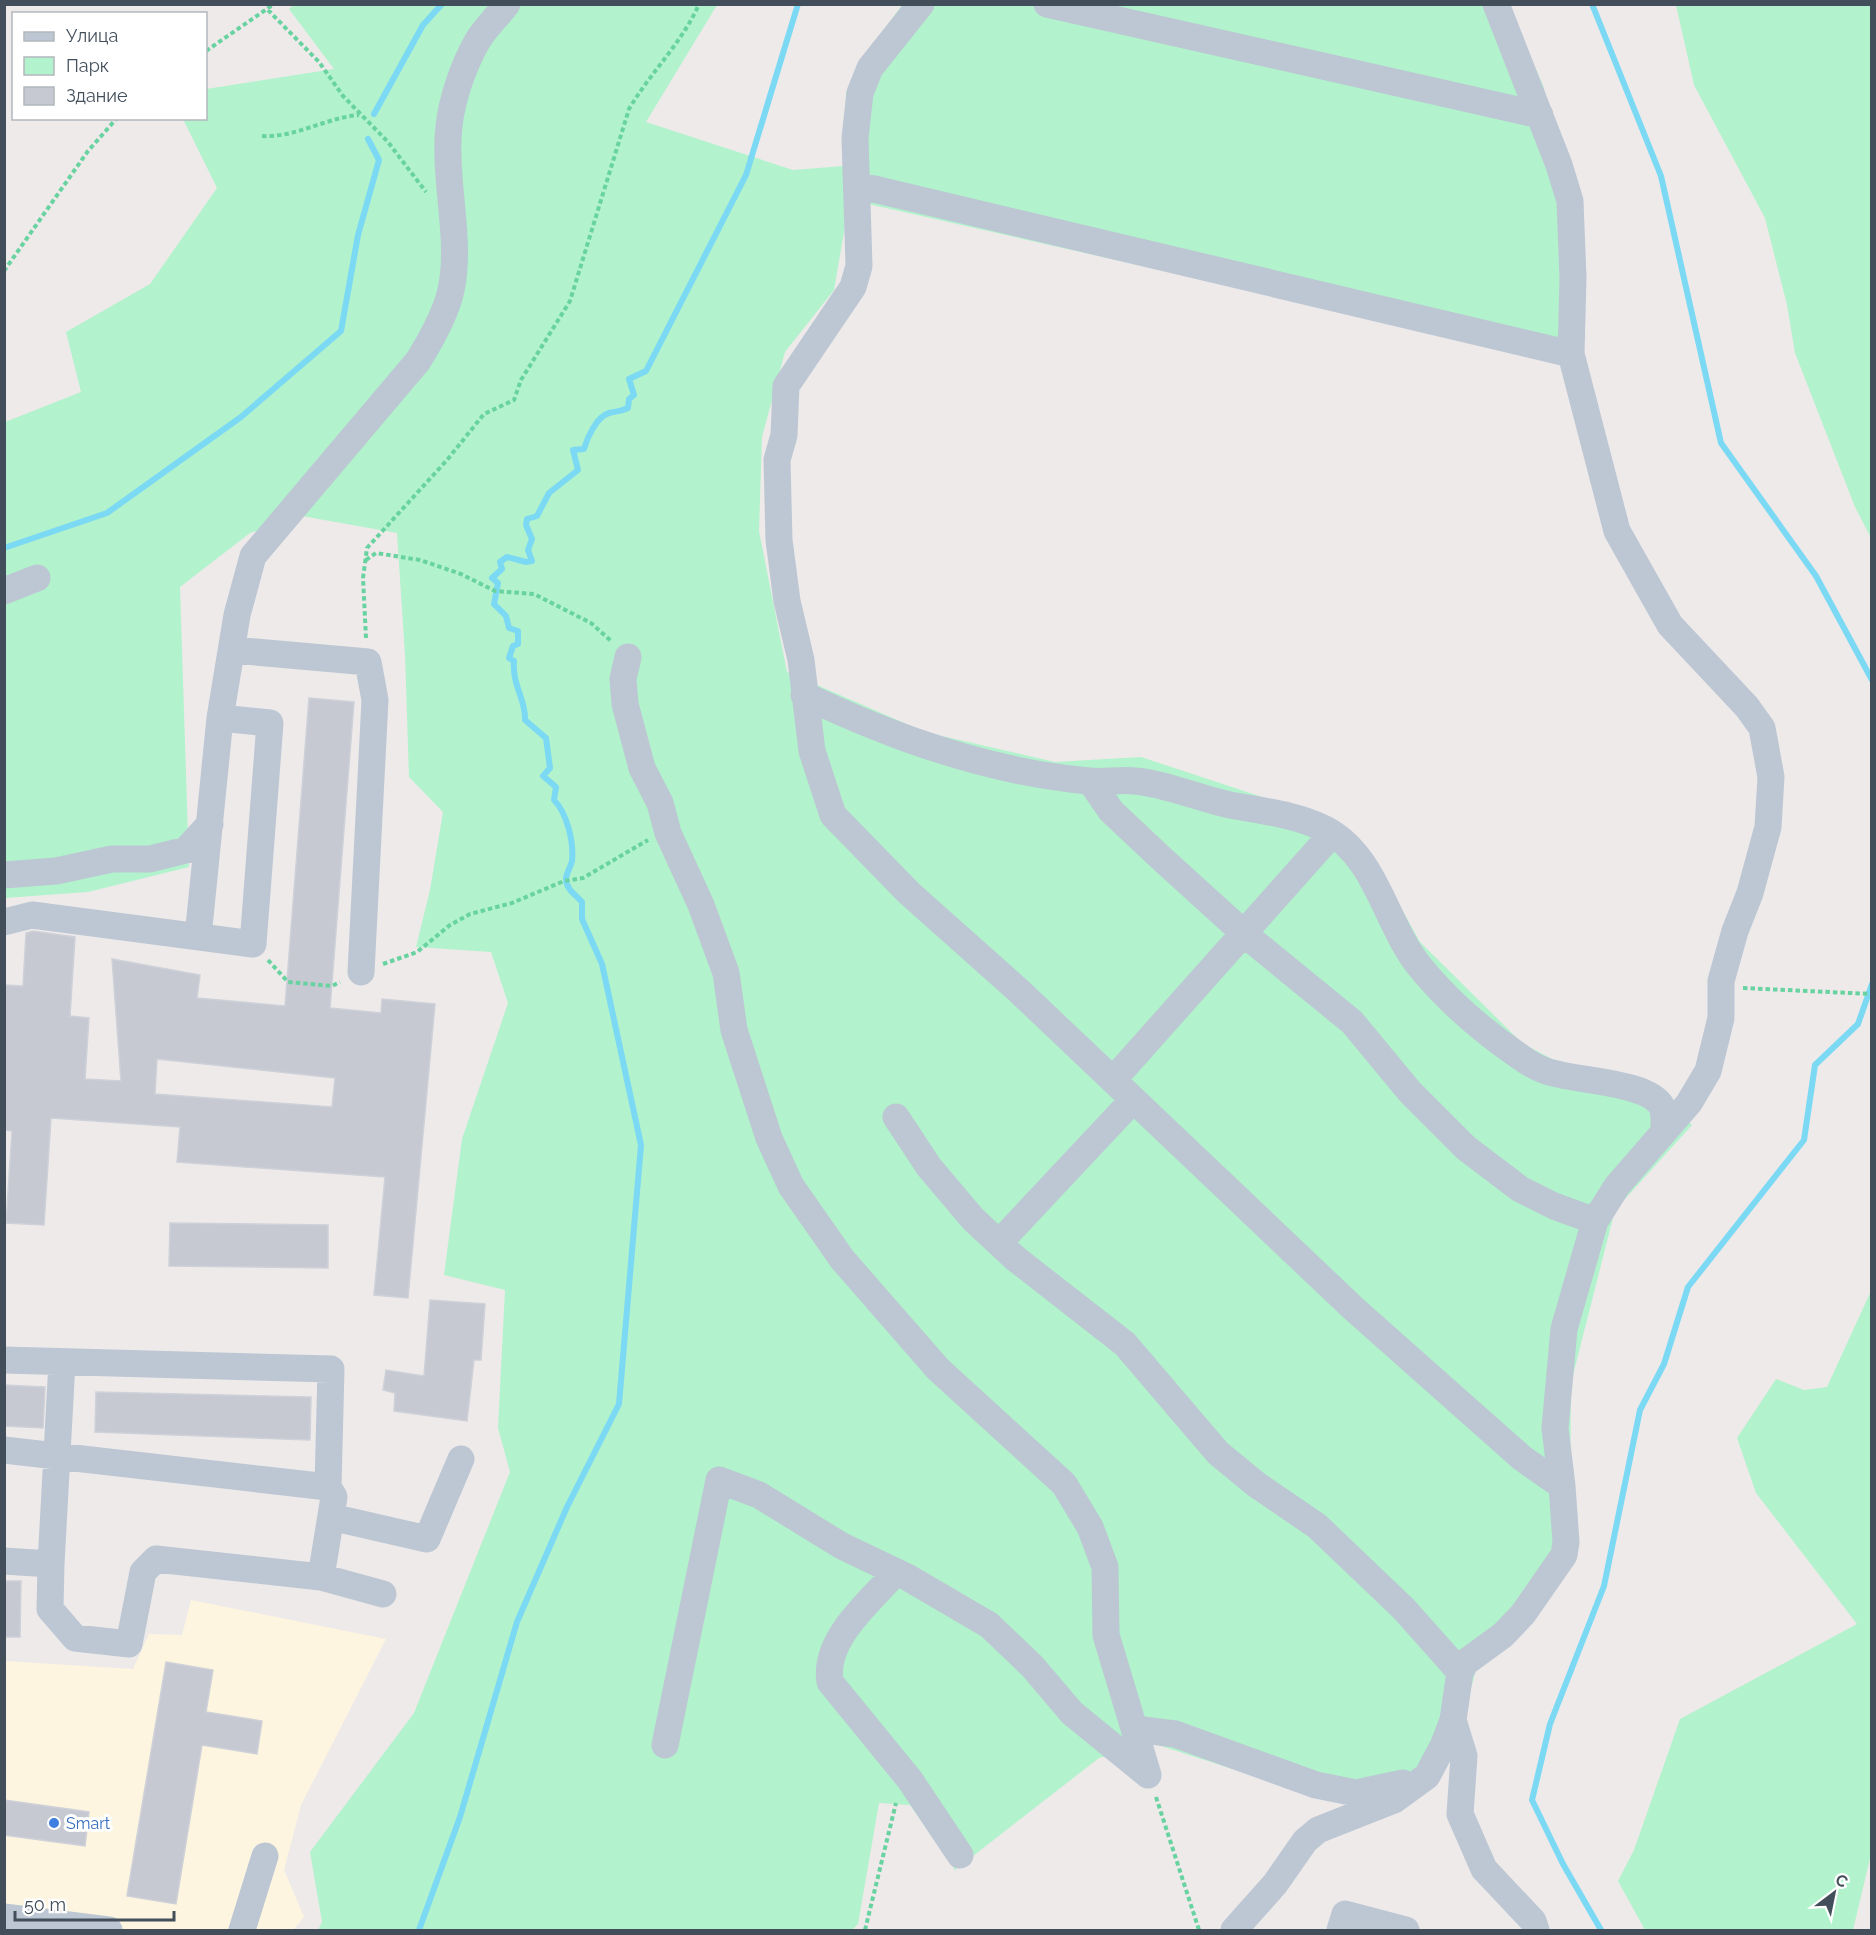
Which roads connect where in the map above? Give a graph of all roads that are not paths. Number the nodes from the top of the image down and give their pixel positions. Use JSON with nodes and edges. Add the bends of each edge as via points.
{"nodes":[{"id":1,"x":507,"y":4,"type":"edge"},
{"id":2,"x":921,"y":4,"type":"edge"},
{"id":3,"x":1047,"y":4,"type":"edge"},
{"id":4,"x":1496,"y":4,"type":"edge"},
{"id":5,"x":1540,"y":115,"type":"junction"},
{"id":6,"x":857,"y":185,"type":"junction"},
{"id":7,"x":1571,"y":354,"type":"junction"},
{"id":8,"x":37,"y":578,"type":"dead end"},
{"id":9,"x":4,"y":591,"type":"edge"},
{"id":10,"x":233,"y":650,"type":"junction"},
{"id":11,"x":628,"y":657,"type":"road end"},
{"id":12,"x":804,"y":695,"type":"junction"},
{"id":13,"x":220,"y":718,"type":"junction"},
{"id":14,"x":1091,"y":782,"type":"junction"},
{"id":15,"x":210,"y":824,"type":"junction"},
{"id":16,"x":1332,"y":834,"type":"junction"},
{"id":17,"x":4,"y":875,"type":"edge"},
{"id":18,"x":4,"y":922,"type":"edge"},
{"id":19,"x":1246,"y":933,"type":"junction"},
{"id":20,"x":198,"y":937,"type":"junction"},
{"id":21,"x":361,"y":972,"type":"road end"},
{"id":22,"x":1113,"y":1080,"type":"junction"},
{"id":23,"x":1133,"y":1100,"type":"junction"},
{"id":24,"x":896,"y":1117,"type":"dead end"},
{"id":25,"x":1664,"y":1132,"type":"junction"},
{"id":26,"x":1595,"y":1221,"type":"junction"},
{"id":27,"x":999,"y":1244,"type":"junction"},
{"id":28,"x":4,"y":1360,"type":"edge"},
{"id":29,"x":62,"y":1362,"type":"junction"},
{"id":30,"x":4,"y":1450,"type":"edge"},
{"id":31,"x":58,"y":1455,"type":"junction"},
{"id":32,"x":461,"y":1459,"type":"dead end"},
{"id":33,"x":1562,"y":1486,"type":"junction"},
{"id":34,"x":328,"y":1487,"type":"junction"},
{"id":35,"x":331,"y":1516,"type":"junction"},
{"id":36,"x":4,"y":1561,"type":"edge"},
{"id":37,"x":51,"y":1564,"type":"junction"},
{"id":38,"x":896,"y":1572,"type":"junction"},
{"id":39,"x":321,"y":1577,"type":"junction"},
{"id":40,"x":383,"y":1594,"type":"dead end"},
{"id":41,"x":1460,"y":1672,"type":"junction"},
{"id":42,"x":1453,"y":1719,"type":"junction"},
{"id":43,"x":1135,"y":1729,"type":"junction"},
{"id":44,"x":665,"y":1745,"type":"dead end"},
{"id":45,"x":1427,"y":1776,"type":"junction"},
{"id":46,"x":960,"y":1855,"type":"dead end"},
{"id":47,"x":266,"y":1856,"type":"dead end"},
{"id":48,"x":4,"y":1917,"type":"edge"},
{"id":49,"x":101,"y":1930,"type":"edge"},
{"id":50,"x":242,"y":1930,"type":"edge"},
{"id":51,"x":1234,"y":1930,"type":"edge"},
{"id":52,"x":1340,"y":1930,"type":"edge"},
{"id":53,"x":1406,"y":1930,"type":"edge"},
{"id":54,"x":1536,"y":1930,"type":"edge"}],
"edges":[{"from":1,"to":10,"type":"lane","via":[[478,40],[458,87],[449,123],[451,290],[430,341],[418,361],[253,556],[237,615]]},
{"from":2,"to":6,"type":"lane","via":[[870,68],[860,93],[855,138]]},
{"from":3,"to":5,"type":"lane"},
{"from":4,"to":5,"type":"lane"},
{"from":5,"to":7,"type":"lane","via":[[1570,201]]},
{"from":6,"to":7,"type":"lane"},
{"from":6,"to":12,"type":"lane","via":[[861,248],[853,287],[786,386],[784,435],[777,460],[779,540]]},
{"from":7,"to":25,"type":"lane","via":[[1617,531],[1670,624],[1762,728],[1771,777],[1768,827],[1721,981],[1720,1018],[1707,1071],[1689,1103]]},
{"from":8,"to":9,"type":"lane"},
{"from":10,"to":13,"type":"lane"},
{"from":10,"to":21,"type":"lane","via":[[368,662],[375,700]]},
{"from":11,"to":43,"type":"lane","via":[[623,678],[625,704],[642,768],[660,803],[668,833],[726,973],[734,1030],[790,1186],[842,1259],[938,1369],[1064,1484],[1090,1527],[1105,1567],[1107,1635]]},
{"from":12,"to":14,"type":"lane","via":[[857,721],[922,744],[997,765]]},
{"from":12,"to":22,"type":"lane","via":[[812,751],[834,816],[909,892]]},
{"from":13,"to":15,"type":"lane"},
{"from":13,"to":20,"type":"lane","via":[[270,723],[253,944]]},
{"from":14,"to":16,"type":"lane","via":[[1133,780],[1158,784],[1306,822]]},
{"from":14,"to":19,"type":"lane","via":[[1130,830]]},
{"from":15,"to":17,"type":"lane","via":[[186,850],[150,859],[112,859],[56,871]]},
{"from":15,"to":20,"type":"lane"},
{"from":16,"to":19,"type":"lane"},
{"from":16,"to":25,"type":"lane","via":[[1364,866],[1419,966],[1456,1003],[1521,1058],[1547,1071],[1652,1096],[1661,1106]]},
{"from":18,"to":20,"type":"lane","via":[[32,915]]},
{"from":19,"to":22,"type":"lane"},
{"from":19,"to":26,"type":"lane","via":[[1352,1022],[1410,1092],[1466,1148],[1520,1189]]},
{"from":22,"to":23,"type":"lane"},
{"from":23,"to":27,"type":"lane"},
{"from":23,"to":33,"type":"lane","via":[[1354,1309],[1522,1458]]},
{"from":24,"to":27,"type":"lane","via":[[928,1167]]},
{"from":25,"to":26,"type":"lane","via":[[1617,1186]]},
{"from":26,"to":33,"type":"lane","via":[[1564,1329],[1555,1428]]},
{"from":27,"to":41,"type":"lane","via":[[1125,1344],[1218,1453],[1317,1526],[1404,1610]]},
{"from":28,"to":29,"type":"lane"},
{"from":29,"to":31,"type":"lane"},
{"from":29,"to":34,"type":"lane","via":[[331,1369]]},
{"from":30,"to":31,"type":"lane"},
{"from":31,"to":34,"type":"lane"},
{"from":31,"to":37,"type":"lane"},
{"from":32,"to":35,"type":"lane","via":[[427,1539]]},
{"from":33,"to":41,"type":"lane","via":[[1564,1555],[1523,1614],[1503,1635],[1466,1662]]},
{"from":34,"to":35,"type":"lane","via":[[334,1497]]},
{"from":35,"to":39,"type":"lane"},
{"from":36,"to":37,"type":"lane"},
{"from":37,"to":39,"type":"lane","via":[[50,1609],[75,1638],[129,1644],[143,1572],[156,1558]]},
{"from":38,"to":43,"type":"lane","via":[[989,1625],[1032,1666],[1072,1713],[1148,1775]]},
{"from":38,"to":44,"type":"lane","via":[[842,1546],[759,1495],[719,1480]]},
{"from":38,"to":46,"type":"lane","via":[[840,1636],[828,1670],[830,1682],[910,1780]]},
{"from":39,"to":40,"type":"lane"},
{"from":41,"to":42,"type":"lane"},
{"from":42,"to":45,"type":"lane"},
{"from":42,"to":54,"type":"lane","via":[[1464,1756],[1460,1814],[1484,1869],[1533,1921]]},
{"from":43,"to":45,"type":"lane","via":[[1175,1734],[1316,1785],[1356,1793]]},
{"from":45,"to":51,"type":"lane","via":[[1394,1800],[1318,1830]]},
{"from":47,"to":50,"type":"lane"},
{"from":48,"to":49,"type":"lane"},
{"from":52,"to":53,"type":"lane","via":[[1345,1914]]}]}
